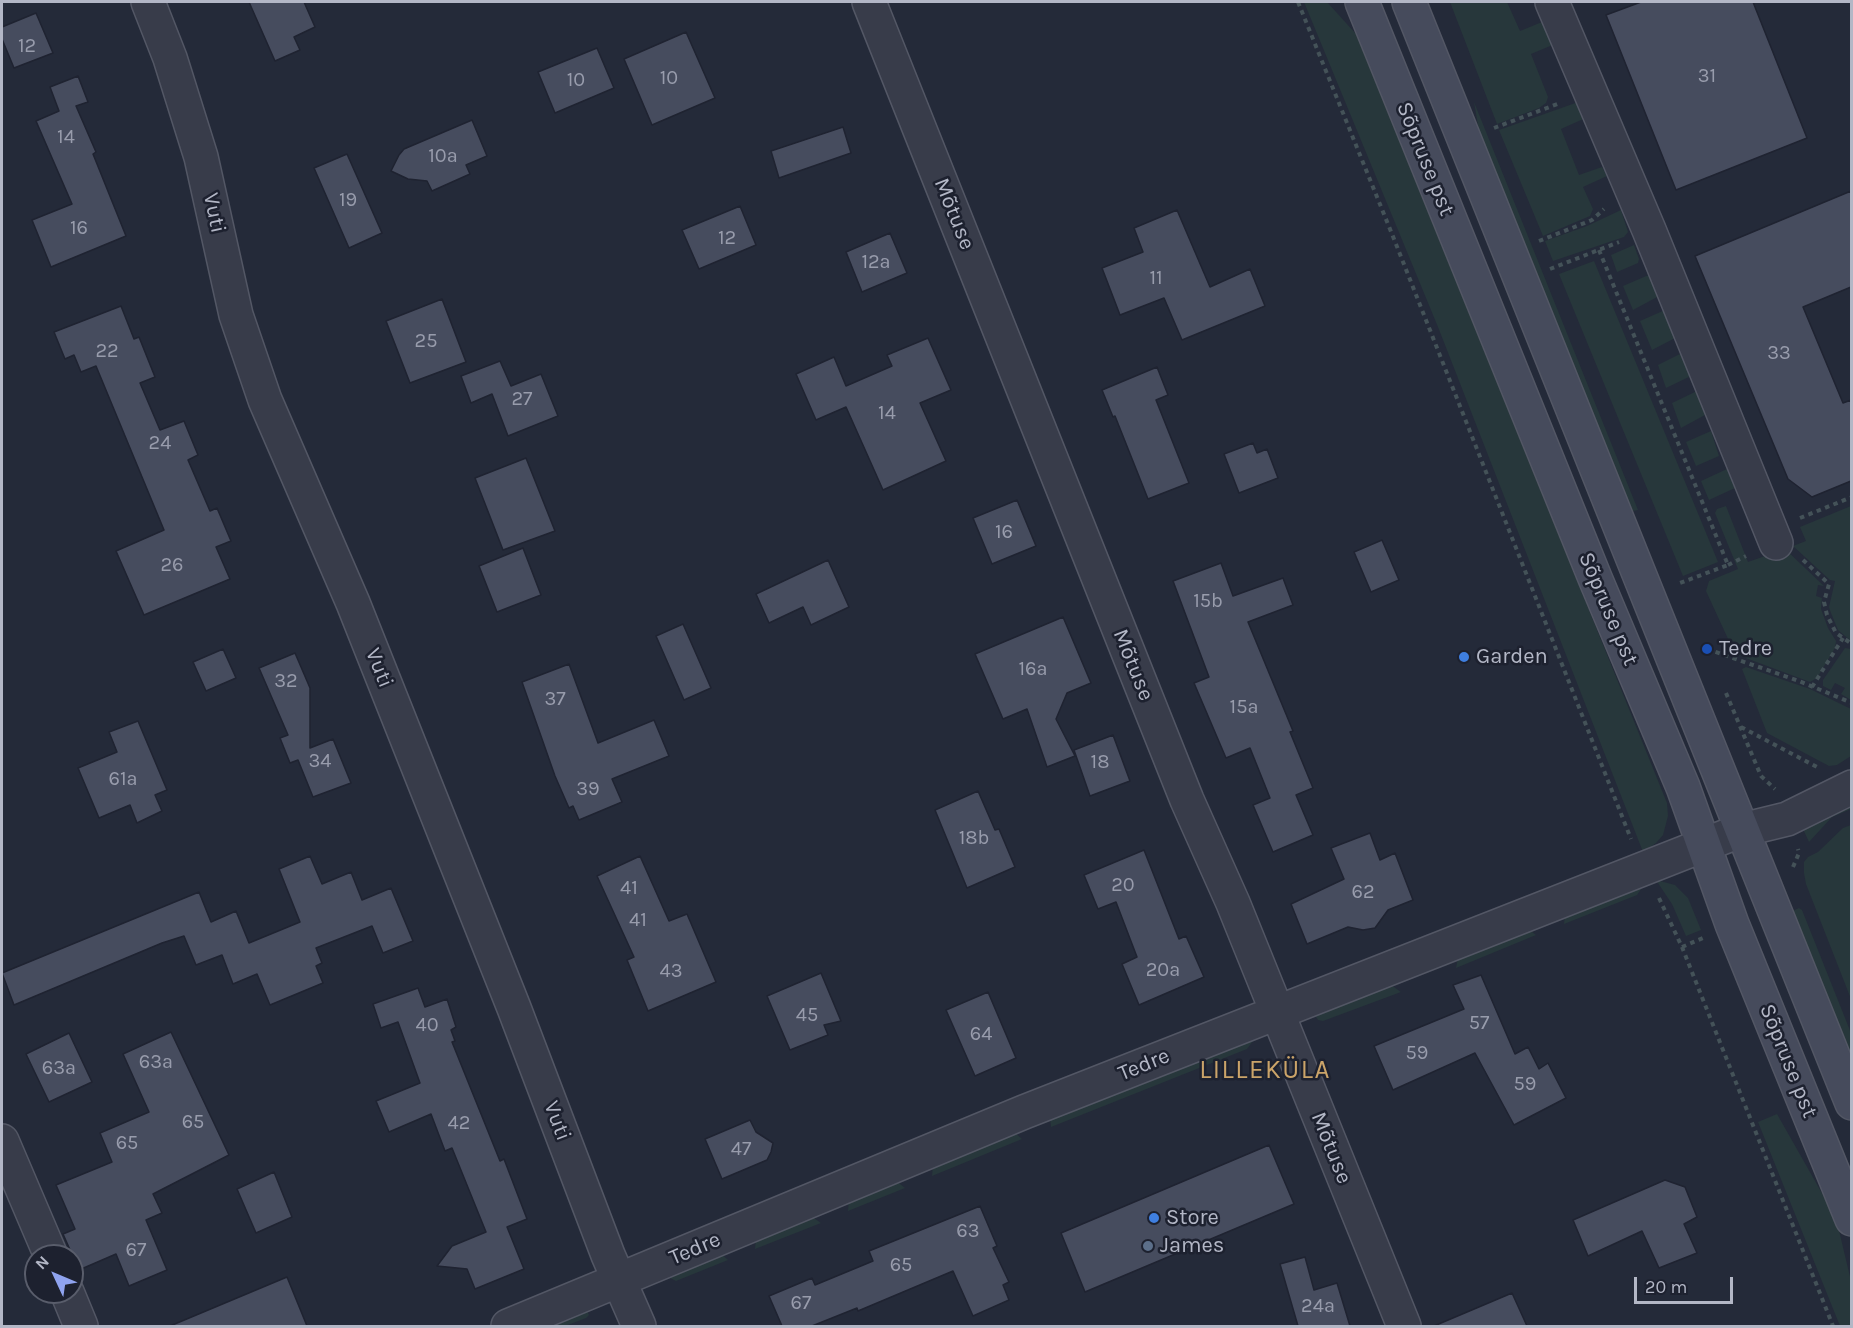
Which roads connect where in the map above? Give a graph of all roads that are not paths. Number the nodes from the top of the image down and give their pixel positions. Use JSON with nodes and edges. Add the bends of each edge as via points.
{"nodes":[{"id":1,"x":148,"y":2,"type":"edge"},
{"id":2,"x":869,"y":2,"type":"edge"},
{"id":3,"x":1362,"y":2,"type":"edge"},
{"id":4,"x":1409,"y":2,"type":"edge"},
{"id":5,"x":1552,"y":2,"type":"edge"},
{"id":6,"x":1786,"y":548,"type":"road end"},
{"id":7,"x":1851,"y":787,"type":"edge"},
{"id":8,"x":1742,"y":830,"type":"junction"},
{"id":9,"x":1705,"y":844,"type":"junction"},
{"id":10,"x":1276,"y":1012,"type":"junction"},
{"id":11,"x":1851,"y":1103,"type":"edge"},
{"id":12,"x":2,"y":1141,"type":"edge"},
{"id":13,"x":1851,"y":1219,"type":"edge"},
{"id":14,"x":46,"y":1244,"type":"edge"},
{"id":15,"x":619,"y":1281,"type":"junction"},
{"id":16,"x":72,"y":1304,"type":"edge"},
{"id":17,"x":81,"y":1326,"type":"edge"},
{"id":18,"x":508,"y":1326,"type":"edge"},
{"id":19,"x":639,"y":1326,"type":"edge"},
{"id":20,"x":1404,"y":1326,"type":"edge"}],
"edges":[{"from":1,"to":15,"type":"street","name":"Vuti","via":[[200,151],[236,315],[265,400],[353,603]]},
{"from":2,"to":10,"type":"street","name":"Mõtuse","via":[[1187,800]]},
{"from":3,"to":9,"type":"main road","name":"Sõpruse pst"},
{"from":4,"to":8,"type":"main road","name":"Sõpruse pst"},
{"from":5,"to":6,"type":"street"},
{"from":7,"to":8,"type":"street","name":"Tedre","via":[[1787,819]]},
{"from":8,"to":9,"type":"street","name":"Tedre"},
{"from":8,"to":11,"type":"main road","name":"Sõpruse pst"},
{"from":9,"to":10,"type":"street","name":"Tedre"},
{"from":9,"to":13,"type":"main road","name":"Sõpruse pst","via":[[1732,924]]},
{"from":10,"to":15,"type":"street","name":"Tedre"},
{"from":10,"to":20,"type":"street","name":"Mõtuse"},
{"from":12,"to":14,"type":"street"},
{"from":15,"to":18,"type":"street","name":"Tedre"},
{"from":15,"to":19,"type":"street","name":"Vuti"},
{"from":16,"to":17,"type":"street"}]}
